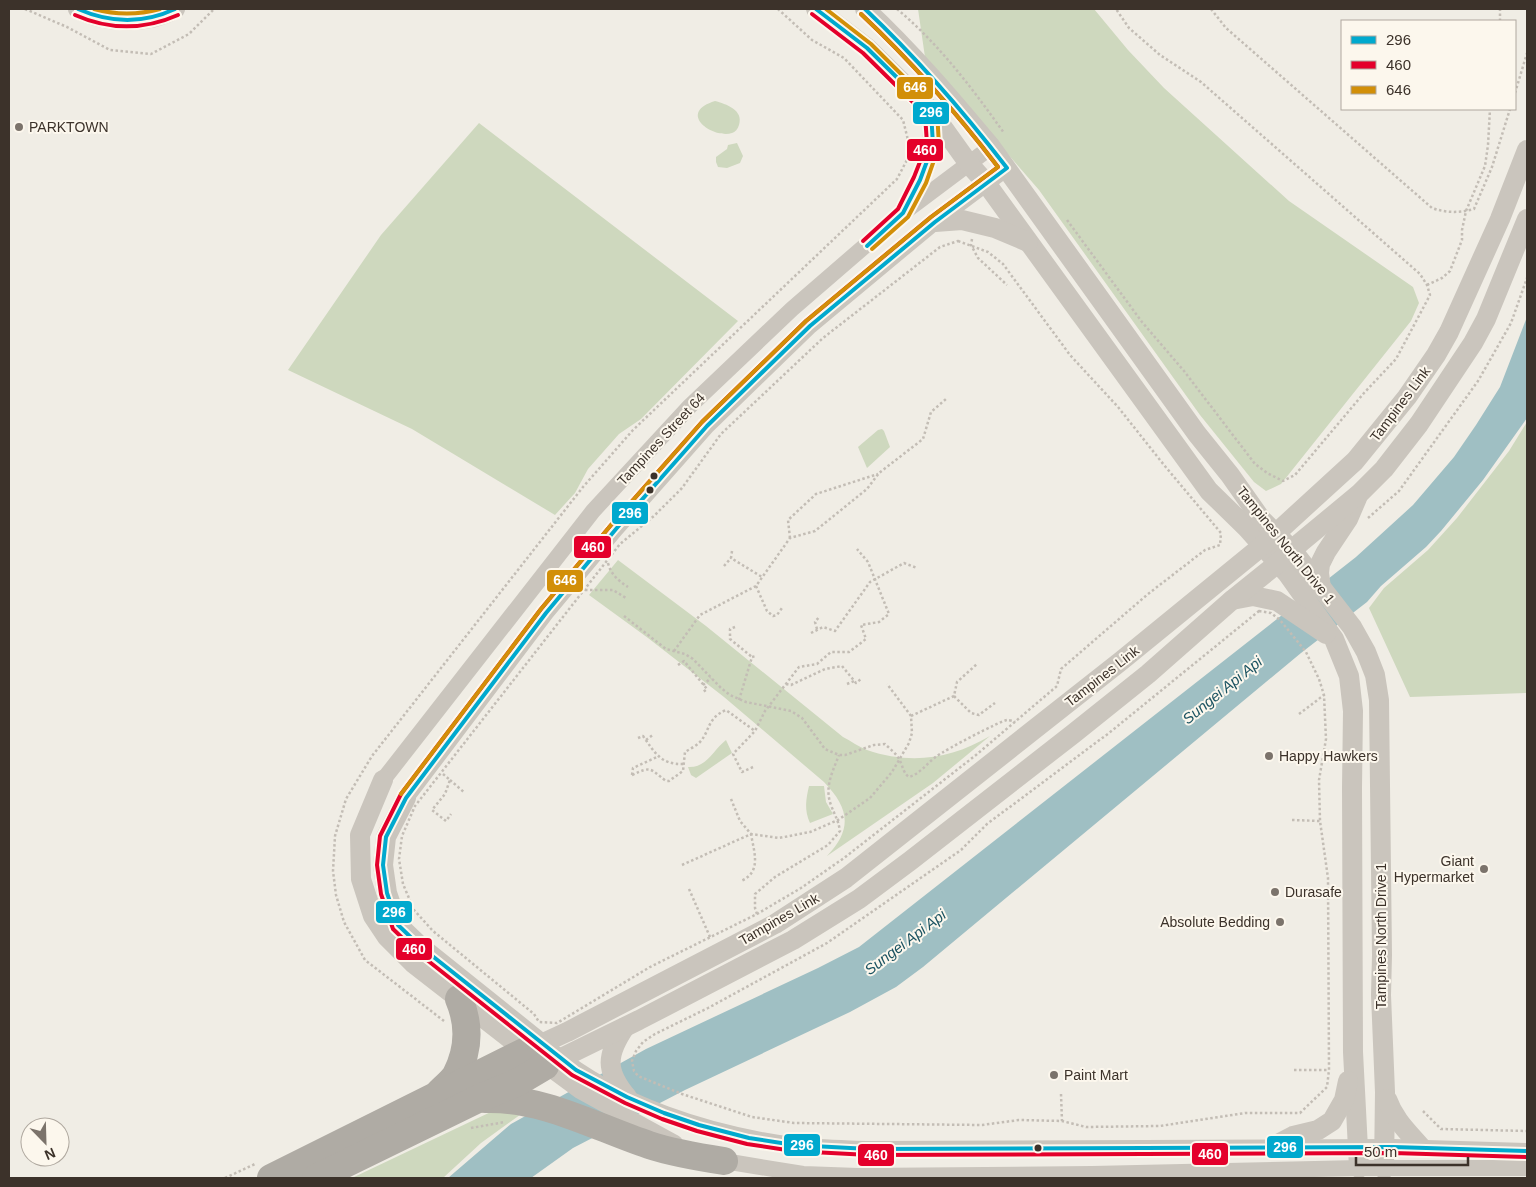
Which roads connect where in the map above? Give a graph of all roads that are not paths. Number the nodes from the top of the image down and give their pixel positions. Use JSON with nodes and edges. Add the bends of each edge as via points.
{"nodes":[{"id":1,"x":78,"y":9,"type":"edge"},
{"id":2,"x":175,"y":9,"type":"edge"},
{"id":3,"x":816,"y":9,"type":"edge"},
{"id":4,"x":866,"y":9,"type":"edge"},
{"id":5,"x":931,"y":111,"type":"junction"},
{"id":6,"x":999,"y":143,"type":"junction"},
{"id":7,"x":1527,"y":150,"type":"edge"},
{"id":8,"x":969,"y":164,"type":"junction"},
{"id":9,"x":1007,"y":168,"type":"junction"},
{"id":10,"x":986,"y":184,"type":"junction"},
{"id":11,"x":903,"y":214,"type":"junction"},
{"id":12,"x":1527,"y":219,"type":"edge"},
{"id":13,"x":935,"y":222,"type":"junction"},
{"id":14,"x":1028,"y":242,"type":"junction"},
{"id":15,"x":1359,"y":494,"type":"junction"},
{"id":16,"x":1269,"y":540,"type":"junction"},
{"id":17,"x":1285,"y":557,"type":"junction"},
{"id":18,"x":1321,"y":588,"type":"junction"},
{"id":19,"x":1232,"y":600,"type":"junction"},
{"id":20,"x":1334,"y":639,"type":"junction"},
{"id":21,"x":1352,"y":728,"type":"junction"},
{"id":22,"x":1380,"y":738,"type":"junction"},
{"id":23,"x":383,"y":780,"type":"joint"},
{"id":24,"x":406,"y":798,"type":"joint"},
{"id":25,"x":859,"y":899,"type":"junction"},
{"id":26,"x":802,"y":907,"type":"junction"},
{"id":27,"x":459,"y":999,"type":"junction"},
{"id":28,"x":625,"y":1027,"type":"junction"},
{"id":29,"x":1353,"y":1052,"type":"junction"},
{"id":30,"x":548,"y":1060,"type":"junction"},
{"id":31,"x":1385,"y":1092,"type":"junction"},
{"id":32,"x":435,"y":1097,"type":"junction"},
{"id":33,"x":627,"y":1097,"type":"junction"},
{"id":34,"x":478,"y":1099,"type":"junction"},
{"id":35,"x":630,"y":1129,"type":"junction"},
{"id":36,"x":1274,"y":1146,"type":"junction"},
{"id":37,"x":1358,"y":1146,"type":"junction"},
{"id":38,"x":1384,"y":1146,"type":"junction"},
{"id":39,"x":1421,"y":1147,"type":"junction"},
{"id":40,"x":1527,"y":1151,"type":"edge"},
{"id":41,"x":724,"y":1161,"type":"joint"},
{"id":42,"x":1359,"y":1168,"type":"junction"},
{"id":43,"x":1527,"y":1168,"type":"edge"},
{"id":44,"x":1384,"y":1169,"type":"junction"},
{"id":45,"x":271,"y":1178,"type":"edge"},
{"id":46,"x":316,"y":1178,"type":"edge"}],
"edges":[{"from":1,"to":2,"type":"street","via":[[107,19],[134,21]]},
{"from":3,"to":5,"type":"street","name":"Tampines North Drive 1","via":[[867,48]]},
{"from":4,"to":6,"type":"street","name":"Tampines North Drive 1"},
{"from":5,"to":8,"type":"street","name":"Tampines North Drive 1"},
{"from":5,"to":11,"type":"street","via":[[933,144]]},
{"from":6,"to":8,"type":"street","name":"Tampines Street 64"},
{"from":6,"to":9,"type":"street","name":"Tampines North Drive 1"},
{"from":7,"to":16,"type":"street","name":"Tampines Link","via":[[1500,219],[1436,355],[1355,461]]},
{"from":8,"to":10,"type":"street","name":"Tampines North Drive 1"},
{"from":8,"to":11,"type":"street","name":"Tampines Street 64"},
{"from":9,"to":10,"type":"street","name":"Tampines Street 64"},
{"from":9,"to":16,"type":"street","name":"Tampines North Drive 1","via":[[1197,434],[1262,519]]},
{"from":10,"to":13,"type":"street","name":"Tampines Street 64"},
{"from":10,"to":14,"type":"street","name":"Tampines North Drive 1"},
{"from":11,"to":23,"type":"street","name":"Tampines Street 64","via":[[792,309],[704,393],[593,511]]},
{"from":12,"to":15,"type":"street","name":"Tampines Link","via":[[1473,343],[1419,424],[1384,469]]},
{"from":13,"to":14,"type":"street","via":[[962,220],[995,228]]},
{"from":13,"to":24,"type":"street","name":"Tampines Street 64","via":[[810,326],[707,426],[546,613]]},
{"from":14,"to":16,"type":"street","name":"Tampines North Drive 1","via":[[1209,491],[1247,528]]},
{"from":15,"to":17,"type":"street","name":"Tampines Link"},
{"from":15,"to":18,"type":"street","via":[[1348,519],[1320,564]]},
{"from":16,"to":17,"type":"street","name":"Tampines North Drive 1"},
{"from":16,"to":26,"type":"street","name":"Tampines Link","via":[[922,820]]},
{"from":17,"to":18,"type":"street","name":"Tampines North Drive 1"},
{"from":17,"to":19,"type":"street","name":"Tampines Link"},
{"from":17,"to":20,"type":"street","name":"Tampines North Drive 1"},
{"from":18,"to":22,"type":"street","name":"Tampines North Drive 1","via":[[1352,627],[1366,652],[1375,675]]},
{"from":19,"to":20,"type":"street","via":[[1253,596],[1277,601]]},
{"from":19,"to":25,"type":"street","name":"Tampines Link","via":[[1148,674]]},
{"from":20,"to":21,"type":"street","name":"Tampines North Drive 1","via":[[1349,676]]},
{"from":21,"to":22,"type":"street","via":[[1364,736]]},
{"from":21,"to":29,"type":"street","name":"Tampines North Drive 1"},
{"from":22,"to":31,"type":"street","name":"Tampines North Drive 1","via":[[1381,995]]},
{"from":23,"to":27,"type":"street","via":[[360,835],[361,880],[374,916],[387,937],[413,963]]},
{"from":24,"to":30,"type":"street","via":[[386,837],[383,866],[387,892],[398,924]]},
{"from":25,"to":26,"type":"street","via":[[823,912],[812,913]]},
{"from":25,"to":28,"type":"street","name":"Tampines Link","via":[[793,940]]},
{"from":26,"to":30,"type":"street","name":"Tampines Link","via":[[690,969]]},
{"from":27,"to":30,"type":"street"},
{"from":27,"to":32,"type":"highway","via":[[465,1013],[468,1037],[455,1077]]},
{"from":28,"to":30,"type":"street","name":"Tampines Link"},
{"from":28,"to":33,"type":"street","via":[[615,1041],[610,1062],[616,1084]]},
{"from":29,"to":36,"type":"street","via":[[1344,1100],[1332,1121],[1318,1130],[1293,1136]]},
{"from":29,"to":37,"type":"street","name":"Tampines North Drive 1"},
{"from":30,"to":32,"type":"highway"},
{"from":30,"to":33,"type":"street","via":[[583,1073]]},
{"from":30,"to":34,"type":"highway","via":[[518,1082]]},
{"from":30,"to":35,"type":"street"},
{"from":31,"to":38,"type":"street","name":"Tampines North Drive 1"},
{"from":31,"to":39,"type":"street","via":[[1401,1126]]},
{"from":32,"to":45,"type":"highway"},
{"from":33,"to":36,"type":"street","via":[[699,1125],[749,1138],[820,1147]]},
{"from":34,"to":35,"type":"highway","via":[[529,1102]]},
{"from":34,"to":46,"type":"highway"},
{"from":35,"to":41,"type":"highway","via":[[650,1146],[686,1156]]},
{"from":36,"to":37,"type":"street"},
{"from":37,"to":38,"type":"street"},
{"from":37,"to":42,"type":"street","name":"Tampines North Drive 1"},
{"from":38,"to":39,"type":"street"},
{"from":38,"to":44,"type":"street","name":"Tampines North Drive 1"},
{"from":39,"to":40,"type":"street"},
{"from":41,"to":42,"type":"street","via":[[803,1174],[858,1176]]},
{"from":42,"to":44,"type":"street"},
{"from":43,"to":44,"type":"street"}]}
